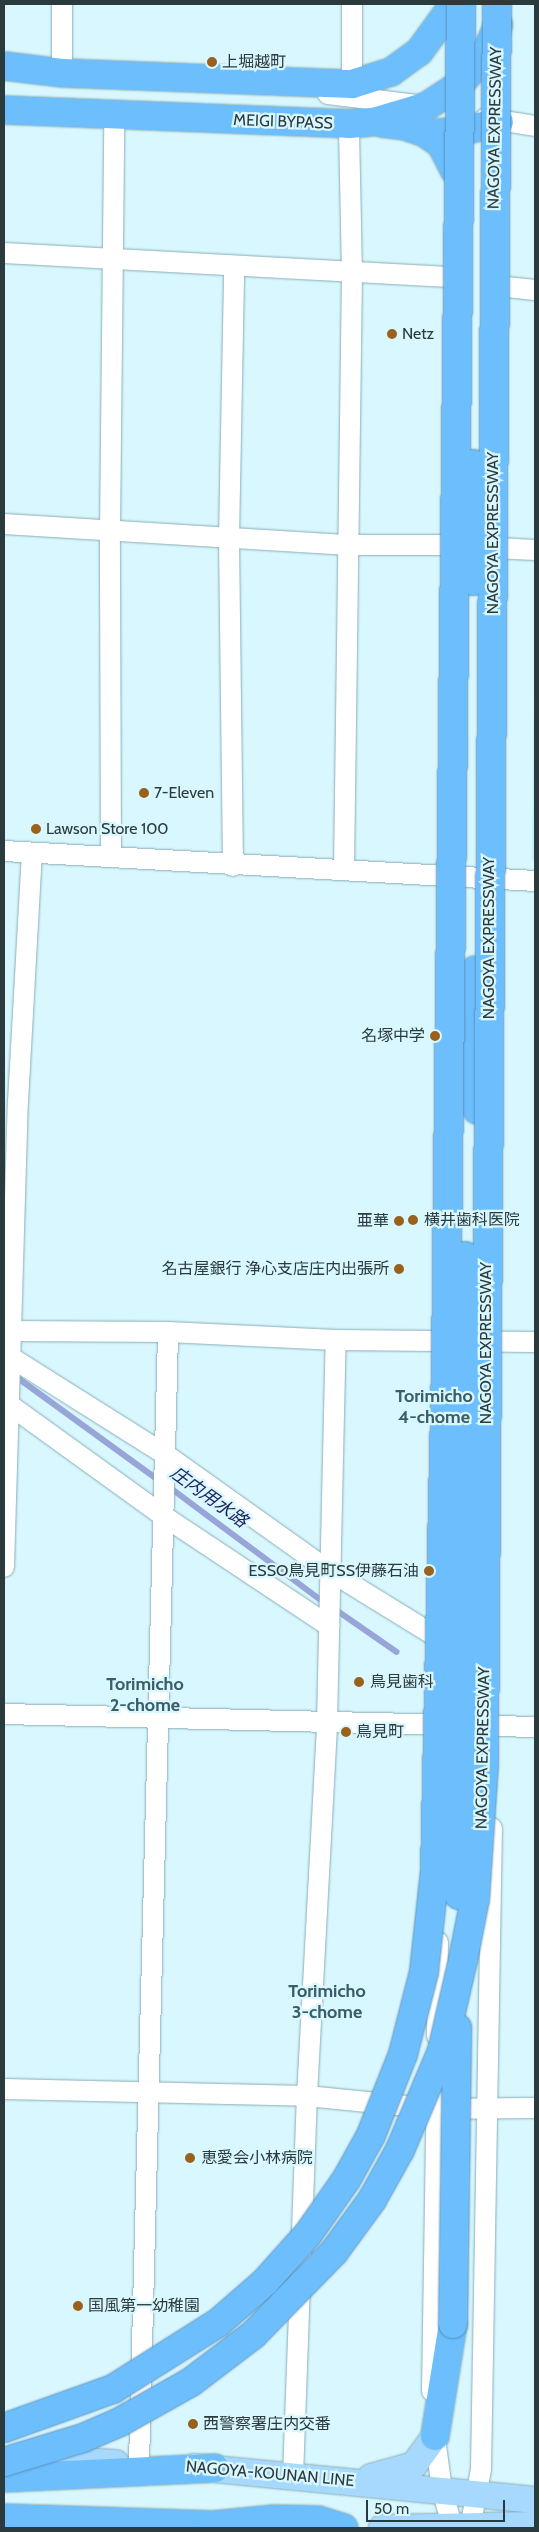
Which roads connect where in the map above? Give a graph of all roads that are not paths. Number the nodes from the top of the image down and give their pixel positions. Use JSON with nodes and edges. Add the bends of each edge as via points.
{"nodes":[{"id":1,"x":62,"y":4,"type":"edge"},
{"id":2,"x":352,"y":4,"type":"edge"},
{"id":3,"x":454,"y":4,"type":"edge"},
{"id":4,"x":460,"y":4,"type":"edge"},
{"id":5,"x":495,"y":4,"type":"edge"},
{"id":6,"x":505,"y":4,"type":"edge"},
{"id":7,"x":4,"y":66,"type":"edge"},
{"id":8,"x":62,"y":73,"type":"junction"},
{"id":9,"x":232,"y":80,"type":"junction"},
{"id":10,"x":352,"y":84,"type":"junction"},
{"id":11,"x":4,"y":110,"type":"edge"},
{"id":12,"x":463,"y":114,"type":"junction"},
{"id":13,"x":114,"y":116,"type":"junction"},
{"id":14,"x":362,"y":123,"type":"junction"},
{"id":15,"x":535,"y":126,"type":"edge"},
{"id":16,"x":425,"y":133,"type":"junction"},
{"id":17,"x":454,"y":170,"type":"junction"},
{"id":18,"x":497,"y":173,"type":"junction"},
{"id":19,"x":4,"y":254,"type":"edge"},
{"id":20,"x":114,"y":260,"type":"junction"},
{"id":21,"x":234,"y":267,"type":"junction"},
{"id":22,"x":352,"y":273,"type":"junction"},
{"id":23,"x":453,"y":277,"type":"junction"},
{"id":24,"x":496,"y":286,"type":"junction"},
{"id":25,"x":535,"y":290,"type":"edge"},
{"id":26,"x":4,"y":524,"type":"edge"},
{"id":27,"x":110,"y":531,"type":"junction"},
{"id":28,"x":229,"y":538,"type":"junction"},
{"id":29,"x":348,"y":545,"type":"junction"},
{"id":30,"x":450,"y":545,"type":"junction"},
{"id":31,"x":496,"y":548,"type":"junction"},
{"id":32,"x":535,"y":550,"type":"edge"},
{"id":33,"x":4,"y":851,"type":"edge"},
{"id":34,"x":32,"y":853,"type":"junction"},
{"id":35,"x":112,"y":857,"type":"junction"},
{"id":36,"x":448,"y":862,"type":"junction"},
{"id":37,"x":233,"y":866,"type":"junction"},
{"id":38,"x":344,"y":869,"type":"junction"},
{"id":39,"x":502,"y":879,"type":"junction"},
{"id":40,"x":535,"y":881,"type":"edge"},
{"id":41,"x":10,"y":1332,"type":"junction"},
{"id":42,"x":168,"y":1332,"type":"junction"},
{"id":43,"x":336,"y":1340,"type":"junction"},
{"id":44,"x":445,"y":1342,"type":"junction"},
{"id":45,"x":493,"y":1342,"type":"junction"},
{"id":46,"x":535,"y":1342,"type":"edge"},
{"id":47,"x":7,"y":1355,"type":"edge"},
{"id":48,"x":5,"y":1402,"type":"edge"},
{"id":49,"x":166,"y":1455,"type":"junction"},
{"id":50,"x":499,"y":1464,"type":"joint"},
{"id":51,"x":162,"y":1515,"type":"junction"},
{"id":52,"x":4,"y":1567,"type":"edge"},
{"id":53,"x":328,"y":1570,"type":"junction"},
{"id":54,"x":329,"y":1626,"type":"junction"},
{"id":55,"x":440,"y":1634,"type":"junction"},
{"id":56,"x":4,"y":1714,"type":"edge"},
{"id":57,"x":160,"y":1718,"type":"junction"},
{"id":58,"x":327,"y":1722,"type":"junction"},
{"id":59,"x":441,"y":1725,"type":"junction"},
{"id":60,"x":494,"y":1726,"type":"junction"},
{"id":61,"x":535,"y":1728,"type":"edge"},
{"id":62,"x":4,"y":2089,"type":"edge"},
{"id":63,"x":147,"y":2093,"type":"junction"},
{"id":64,"x":307,"y":2096,"type":"junction"},
{"id":65,"x":535,"y":2108,"type":"edge"},
{"id":66,"x":437,"y":2109,"type":"junction"},
{"id":67,"x":488,"y":2110,"type":"junction"},
{"id":68,"x":4,"y":2428,"type":"edge"},
{"id":69,"x":435,"y":2436,"type":"junction"},
{"id":70,"x":4,"y":2456,"type":"edge"},
{"id":71,"x":4,"y":2462,"type":"edge"},
{"id":72,"x":139,"y":2464,"type":"junction"},
{"id":73,"x":215,"y":2468,"type":"junction"},
{"id":74,"x":294,"y":2476,"type":"junction"},
{"id":75,"x":4,"y":2478,"type":"edge"},
{"id":76,"x":351,"y":2482,"type":"junction"},
{"id":77,"x":442,"y":2490,"type":"junction"},
{"id":78,"x":476,"y":2494,"type":"junction"},
{"id":79,"x":535,"y":2500,"type":"edge"},
{"id":80,"x":4,"y":2518,"type":"edge"},
{"id":81,"x":535,"y":2525,"type":"edge"},
{"id":82,"x":243,"y":2527,"type":"edge"},
{"id":83,"x":461,"y":2527,"type":"edge"},
{"id":84,"x":277,"y":2528,"type":"edge"},
{"id":85,"x":344,"y":2528,"type":"edge"},
{"id":86,"x":382,"y":2528,"type":"edge"}],
"edges":[{"from":1,"to":8,"type":"street"},
{"from":2,"to":10,"type":"street"},
{"from":3,"to":10,"type":"highway","via":[[419,52],[390,72]]},
{"from":4,"to":12,"type":"highway"},
{"from":4,"to":36,"type":"highway","bridge":true},
{"from":5,"to":45,"type":"highway","bridge":true,"via":[[484,76],[473,425],[475,1069]]},
{"from":5,"to":71,"type":"highway","name":"NAGOYA EXPRESSWAY","bridge":true,"via":[[484,1762],[475,1899],[464,1960],[442,2051],[400,2150],[372,2200],[327,2260],[253,2335],[191,2382],[120,2422],[83,2438]]},
{"from":6,"to":12,"type":"street"},
{"from":6,"to":12,"type":"highway"},
{"from":7,"to":8,"type":"highway"},
{"from":8,"to":9,"type":"highway"},
{"from":9,"to":10,"type":"highway"},
{"from":9,"to":12,"type":"street"},
{"from":11,"to":13,"type":"highway","name":"MEIGI BYPASS"},
{"from":12,"to":14,"type":"highway","name":"MEIGI BYPASS"},
{"from":12,"to":15,"type":"street"},
{"from":12,"to":16,"type":"highway"},
{"from":12,"to":17,"type":"highway"},
{"from":12,"to":18,"type":"street"},
{"from":12,"to":18,"type":"street","via":[[485,146]]},
{"from":13,"to":14,"type":"highway","name":"MEIGI BYPASS"},
{"from":13,"to":20,"type":"street"},
{"from":14,"to":16,"type":"highway","via":[[405,126]]},
{"from":14,"to":22,"type":"street"},
{"from":16,"to":17,"type":"highway","via":[[441,144]]},
{"from":17,"to":23,"type":"street"},
{"from":18,"to":24,"type":"street"},
{"from":19,"to":20,"type":"street"},
{"from":20,"to":21,"type":"street"},
{"from":20,"to":27,"type":"street"},
{"from":21,"to":22,"type":"street"},
{"from":21,"to":28,"type":"street"},
{"from":22,"to":23,"type":"street"},
{"from":22,"to":29,"type":"street"},
{"from":23,"to":30,"type":"street"},
{"from":24,"to":25,"type":"street"},
{"from":24,"to":31,"type":"street"},
{"from":26,"to":27,"type":"street"},
{"from":27,"to":28,"type":"street"},
{"from":27,"to":35,"type":"street"},
{"from":28,"to":29,"type":"street"},
{"from":28,"to":37,"type":"street"},
{"from":29,"to":30,"type":"street"},
{"from":29,"to":38,"type":"street"},
{"from":30,"to":36,"type":"street"},
{"from":31,"to":32,"type":"street"},
{"from":31,"to":39,"type":"street"},
{"from":33,"to":34,"type":"street"},
{"from":34,"to":35,"type":"street"},
{"from":34,"to":41,"type":"street"},
{"from":35,"to":37,"type":"street"},
{"from":36,"to":38,"type":"street"},
{"from":36,"to":39,"type":"street"},
{"from":36,"to":44,"type":"street"},
{"from":36,"to":55,"type":"highway","bridge":true,"via":[[446,1362]]},
{"from":36,"to":69,"type":"highway","bridge":true,"via":[[464,1133],[467,1356],[453,2324]]},
{"from":37,"to":38,"type":"street"},
{"from":39,"to":40,"type":"street"},
{"from":39,"to":45,"type":"street"},
{"from":41,"to":42,"type":"street"},
{"from":41,"to":47,"type":"street"},
{"from":42,"to":43,"type":"street"},
{"from":42,"to":49,"type":"street"},
{"from":43,"to":44,"type":"street"},
{"from":43,"to":53,"type":"street"},
{"from":44,"to":45,"type":"street"},
{"from":44,"to":55,"type":"street"},
{"from":45,"to":46,"type":"street"},
{"from":45,"to":50,"type":"highway"},
{"from":47,"to":48,"type":"street"},
{"from":47,"to":49,"type":"street"},
{"from":48,"to":51,"type":"street"},
{"from":48,"to":52,"type":"street"},
{"from":49,"to":51,"type":"street"},
{"from":49,"to":53,"type":"street"},
{"from":50,"to":60,"type":"street"},
{"from":51,"to":54,"type":"street"},
{"from":51,"to":57,"type":"street"},
{"from":53,"to":54,"type":"street"},
{"from":53,"to":55,"type":"street"},
{"from":54,"to":58,"type":"street"},
{"from":55,"to":59,"type":"street"},
{"from":55,"to":68,"type":"highway","bridge":true,"via":[[435,1871],[427,1952],[403,2054],[371,2135],[346,2180],[308,2234],[265,2282],[218,2323],[113,2389]]},
{"from":56,"to":57,"type":"street"},
{"from":57,"to":58,"type":"street"},
{"from":57,"to":63,"type":"street"},
{"from":58,"to":59,"type":"street"},
{"from":58,"to":64,"type":"street"},
{"from":59,"to":60,"type":"street"},
{"from":59,"to":66,"type":"street"},
{"from":60,"to":61,"type":"street"},
{"from":60,"to":67,"type":"street"},
{"from":62,"to":63,"type":"street"},
{"from":63,"to":64,"type":"street"},
{"from":63,"to":72,"type":"street"},
{"from":64,"to":66,"type":"street"},
{"from":64,"to":74,"type":"street"},
{"from":65,"to":67,"type":"street"},
{"from":66,"to":67,"type":"street"},
{"from":66,"to":69,"type":"street","via":[[432,2416]]},
{"from":67,"to":78,"type":"street","via":[[481,2469]]},
{"from":69,"to":76,"type":"main road","via":[[414,2465]]},
{"from":69,"to":77,"type":"street"},
{"from":70,"to":72,"type":"main road","name":"NAGOYA-KOUNAN LINE"},
{"from":72,"to":73,"type":"main road","name":"NAGOYA-KOUNAN LINE"},
{"from":73,"to":74,"type":"main road","name":"NAGOYA-KOUNAN LINE"},
{"from":73,"to":75,"type":"highway"},
{"from":74,"to":76,"type":"main road","name":"NAGOYA-KOUNAN LINE"},
{"from":76,"to":77,"type":"main road","name":"NAGOYA-KOUNAN LINE"},
{"from":77,"to":78,"type":"main road","name":"NAGOYA-KOUNAN LINE"},
{"from":77,"to":83,"type":"street"},
{"from":78,"to":79,"type":"main road","name":"NAGOYA-KOUNAN LINE"},
{"from":78,"to":83,"type":"street"},
{"from":80,"to":82,"type":"main road"},
{"from":80,"to":85,"type":"highway","via":[[213,2525],[275,2519],[318,2520]]},
{"from":81,"to":83,"type":"main road"},
{"from":82,"to":84,"type":"main road"},
{"from":83,"to":86,"type":"main road"}]}
